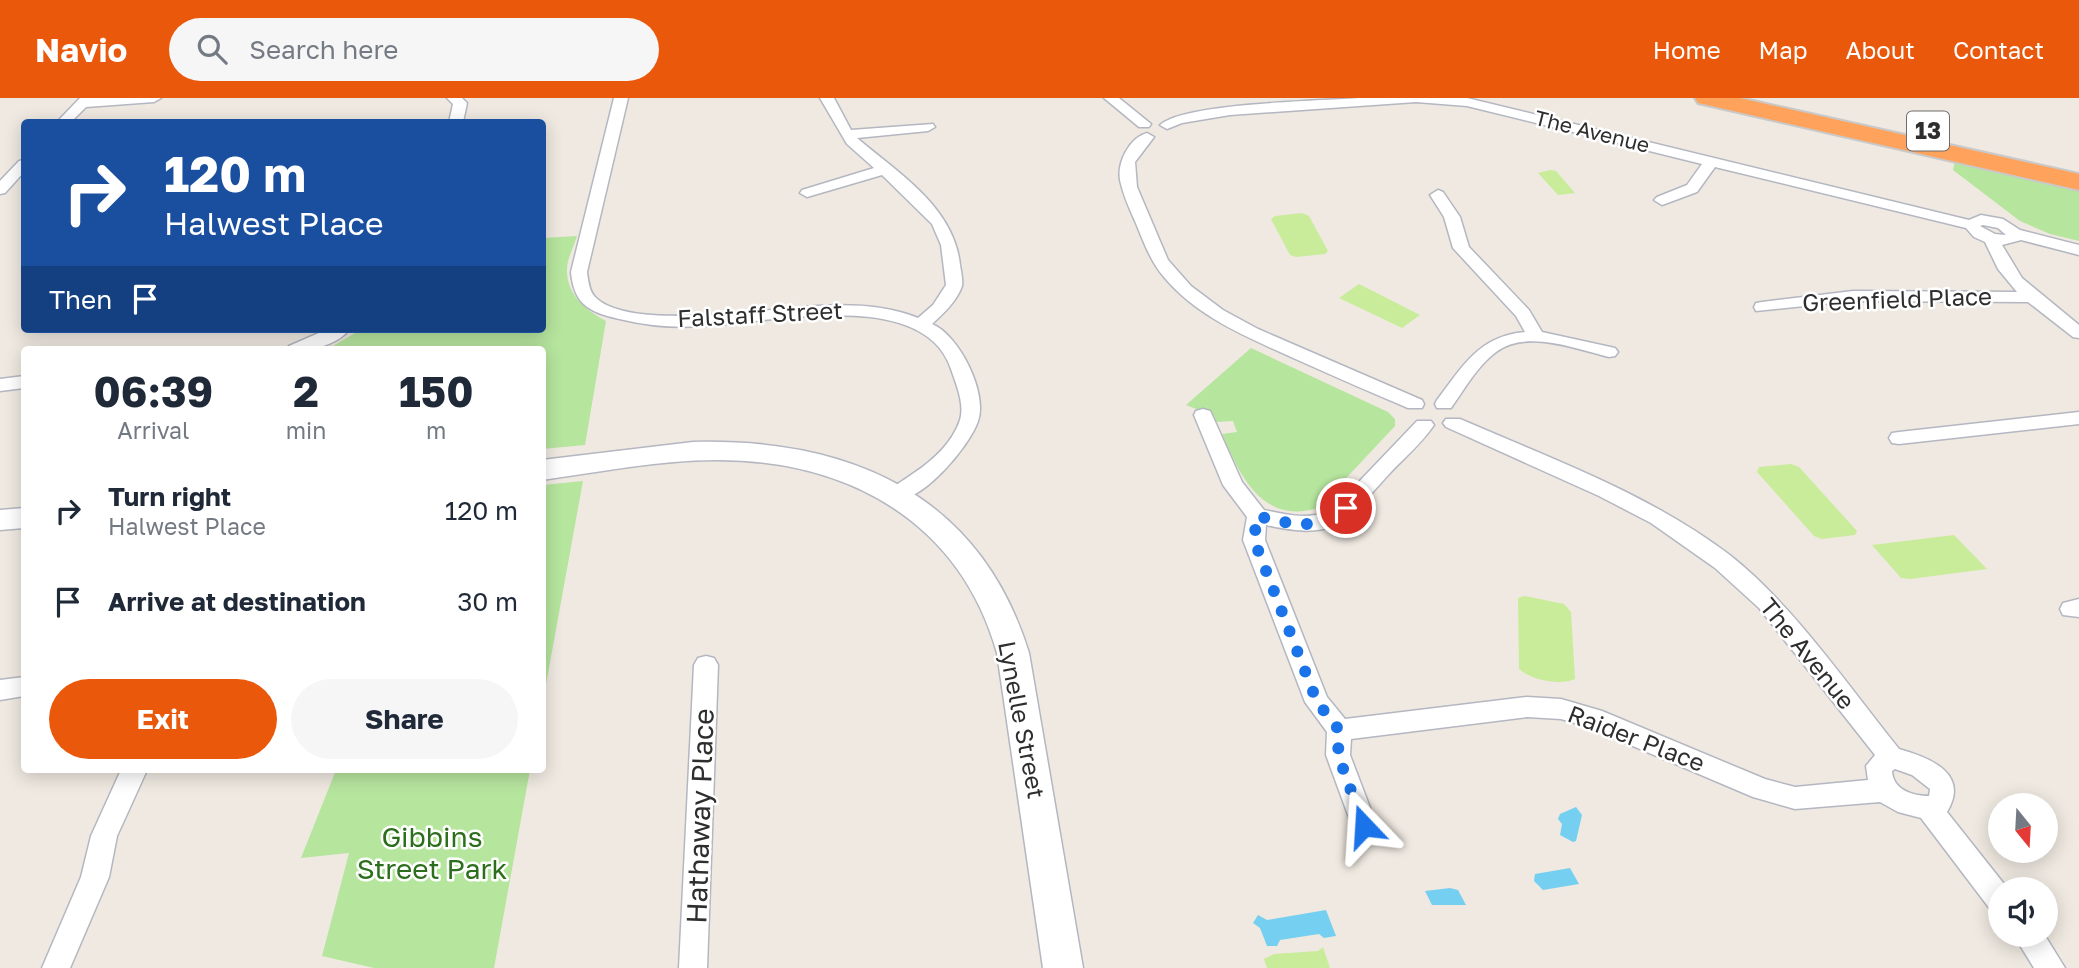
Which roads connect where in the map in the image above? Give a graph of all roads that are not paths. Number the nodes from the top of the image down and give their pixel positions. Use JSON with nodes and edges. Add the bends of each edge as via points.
{"nodes":[{"id":1,"x":154,"y":98,"type":"edge"},
{"id":2,"x":454,"y":98,"type":"edge"},
{"id":3,"x":621,"y":98,"type":"edge"},
{"id":4,"x":827,"y":98,"type":"edge"},
{"id":5,"x":1111,"y":98,"type":"edge"},
{"id":6,"x":1707,"y":98,"type":"edge"},
{"id":7,"x":1777,"y":98,"type":"edge"},
{"id":8,"x":85,"y":100,"type":"edge"},
{"id":9,"x":67,"y":119,"type":"edge"},
{"id":10,"x":457,"y":119,"type":"edge"},
{"id":11,"x":928,"y":127,"type":"dead end"},
{"id":12,"x":1146,"y":131,"type":"junction"},
{"id":13,"x":848,"y":135,"type":"junction"},
{"id":14,"x":1710,"y":161,"type":"junction"},
{"id":15,"x":2079,"y":164,"type":"edge"},
{"id":16,"x":883,"y":170,"type":"junction"},
{"id":17,"x":2079,"y":182,"type":"edge"},
{"id":18,"x":1420,"y":191,"type":"dead end"},
{"id":19,"x":807,"y":193,"type":"dead end"},
{"id":20,"x":1662,"y":200,"type":"dead end"},
{"id":21,"x":1971,"y":225,"type":"junction"},
{"id":22,"x":2016,"y":234,"type":"junction"},
{"id":23,"x":1992,"y":239,"type":"junction"},
{"id":24,"x":2079,"y":250,"type":"edge"},
{"id":25,"x":2032,"y":297,"type":"junction"},
{"id":26,"x":1762,"y":307,"type":"dead end"},
{"id":27,"x":922,"y":324,"type":"junction"},
{"id":28,"x":334,"y":333,"type":"edge"},
{"id":29,"x":2079,"y":333,"type":"edge"},
{"id":30,"x":1536,"y":337,"type":"junction"},
{"id":31,"x":306,"y":346,"type":"edge"},
{"id":32,"x":1618,"y":354,"type":"dead end"},
{"id":33,"x":21,"y":382,"type":"edge"},
{"id":34,"x":0,"y":384,"type":"edge"},
{"id":35,"x":1415,"y":404,"type":"junction"},
{"id":36,"x":1449,"y":413,"type":"junction"},
{"id":37,"x":1203,"y":415,"type":"dead end"},
{"id":38,"x":2079,"y":418,"type":"edge"},
{"id":39,"x":1424,"y":425,"type":"junction"},
{"id":40,"x":1899,"y":438,"type":"dead end"},
{"id":41,"x":546,"y":470,"type":"edge"},
{"id":42,"x":897,"y":495,"type":"junction"},
{"id":43,"x":1257,"y":516,"type":"junction"},
{"id":44,"x":21,"y":518,"type":"edge"},
{"id":45,"x":0,"y":520,"type":"edge"},
{"id":46,"x":706,"y":665,"type":"dead end"},
{"id":47,"x":21,"y":687,"type":"edge"},
{"id":48,"x":0,"y":690,"type":"edge"},
{"id":49,"x":1339,"y":730,"type":"junction"},
{"id":50,"x":1892,"y":758,"type":"junction"},
{"id":51,"x":133,"y":773,"type":"edge"},
{"id":52,"x":1886,"y":790,"type":"junction"},
{"id":53,"x":1929,"y":809,"type":"junction"},
{"id":54,"x":1364,"y":826,"type":"dead end"},
{"id":55,"x":1988,"y":885,"type":"edge"},
{"id":56,"x":2036,"y":947,"type":"edge"},
{"id":57,"x":56,"y":968,"type":"edge"},
{"id":58,"x":693,"y":968,"type":"edge"},
{"id":59,"x":1063,"y":968,"type":"edge"},
{"id":60,"x":2051,"y":968,"type":"edge"}],
"edges":[{"from":1,"to":8,"type":"street"},
{"from":2,"to":10,"type":"street","via":[[460,103]]},
{"from":3,"to":27,"type":"street","name":"Falstaff Street","via":[[579,272],[589,302],[614,313],[659,321],[846,309],[881,312]]},
{"from":4,"to":13,"type":"street"},
{"from":5,"to":12,"type":"street"},
{"from":6,"to":17,"type":"highway","number":"13"},
{"from":7,"to":15,"type":"highway","number":"13"},
{"from":8,"to":9,"type":"street"},
{"from":11,"to":13,"type":"street"},
{"from":12,"to":14,"type":"street","name":"The Avenue","via":[[1230,111],[1441,99]]},
{"from":12,"to":35,"type":"street","via":[[1128,158],[1125,172],[1169,274],[1232,323]]},
{"from":13,"to":16,"type":"street"},
{"from":14,"to":20,"type":"street","via":[[1695,188]]},
{"from":14,"to":21,"type":"street","name":"The Avenue"},
{"from":16,"to":19,"type":"street"},
{"from":16,"to":27,"type":"street","via":[[937,220],[949,243],[954,285],[940,308]]},
{"from":18,"to":30,"type":"street","via":[[1444,192],[1461,248],[1523,314]]},
{"from":21,"to":22,"type":"street","via":[[1988,220]]},
{"from":21,"to":23,"type":"street"},
{"from":22,"to":23,"type":"street","via":[[2010,240]]},
{"from":22,"to":24,"type":"street"},
{"from":23,"to":25,"type":"street","via":[[2012,280]]},
{"from":25,"to":26,"type":"street","name":"Greenfield Place","via":[[1853,296]]},
{"from":25,"to":29,"type":"street"},
{"from":27,"to":42,"type":"street","name":"Falstaff Street","via":[[957,355],[967,382],[971,417],[946,461]]},
{"from":28,"to":31,"type":"street"},
{"from":30,"to":32,"type":"street"},
{"from":30,"to":36,"type":"street","via":[[1491,347]]},
{"from":33,"to":34,"type":"street"},
{"from":35,"to":36,"type":"street","via":[[1425,401]]},
{"from":35,"to":39,"type":"street","via":[[1414,417]]},
{"from":36,"to":39,"type":"street","via":[[1441,428]]},
{"from":36,"to":50,"type":"street","name":"The Avenue","via":[[1658,518],[1723,562],[1767,602]]},
{"from":37,"to":43,"type":"street","via":[[1233,485]]},
{"from":38,"to":40,"type":"street"},
{"from":39,"to":43,"type":"street","via":[[1333,519],[1295,524]]},
{"from":41,"to":42,"type":"street","name":"Lynelle Street","via":[[743,452],[839,472]]},
{"from":42,"to":59,"type":"street","name":"Lynelle Street","via":[[961,549],[991,597],[1012,651]]},
{"from":43,"to":49,"type":"street","via":[[1254,540],[1317,702]]},
{"from":44,"to":45,"type":"street"},
{"from":46,"to":58,"type":"street","name":"Hathaway Place"},
{"from":47,"to":48,"type":"street"},
{"from":49,"to":52,"type":"street","name":"Raider Place","via":[[1527,707],[1561,709],[1795,798]]},
{"from":49,"to":54,"type":"street","via":[[1338,755]]},
{"from":50,"to":52,"type":"street","via":[[1884,761],[1877,773]]},
{"from":50,"to":53,"type":"street","via":[[1924,768],[1940,785],[1942,801]]},
{"from":51,"to":57,"type":"street","via":[[104,836],[95,877]]},
{"from":52,"to":53,"type":"street","via":[[1906,804]]},
{"from":53,"to":55,"type":"street"},
{"from":56,"to":60,"type":"street"}]}
